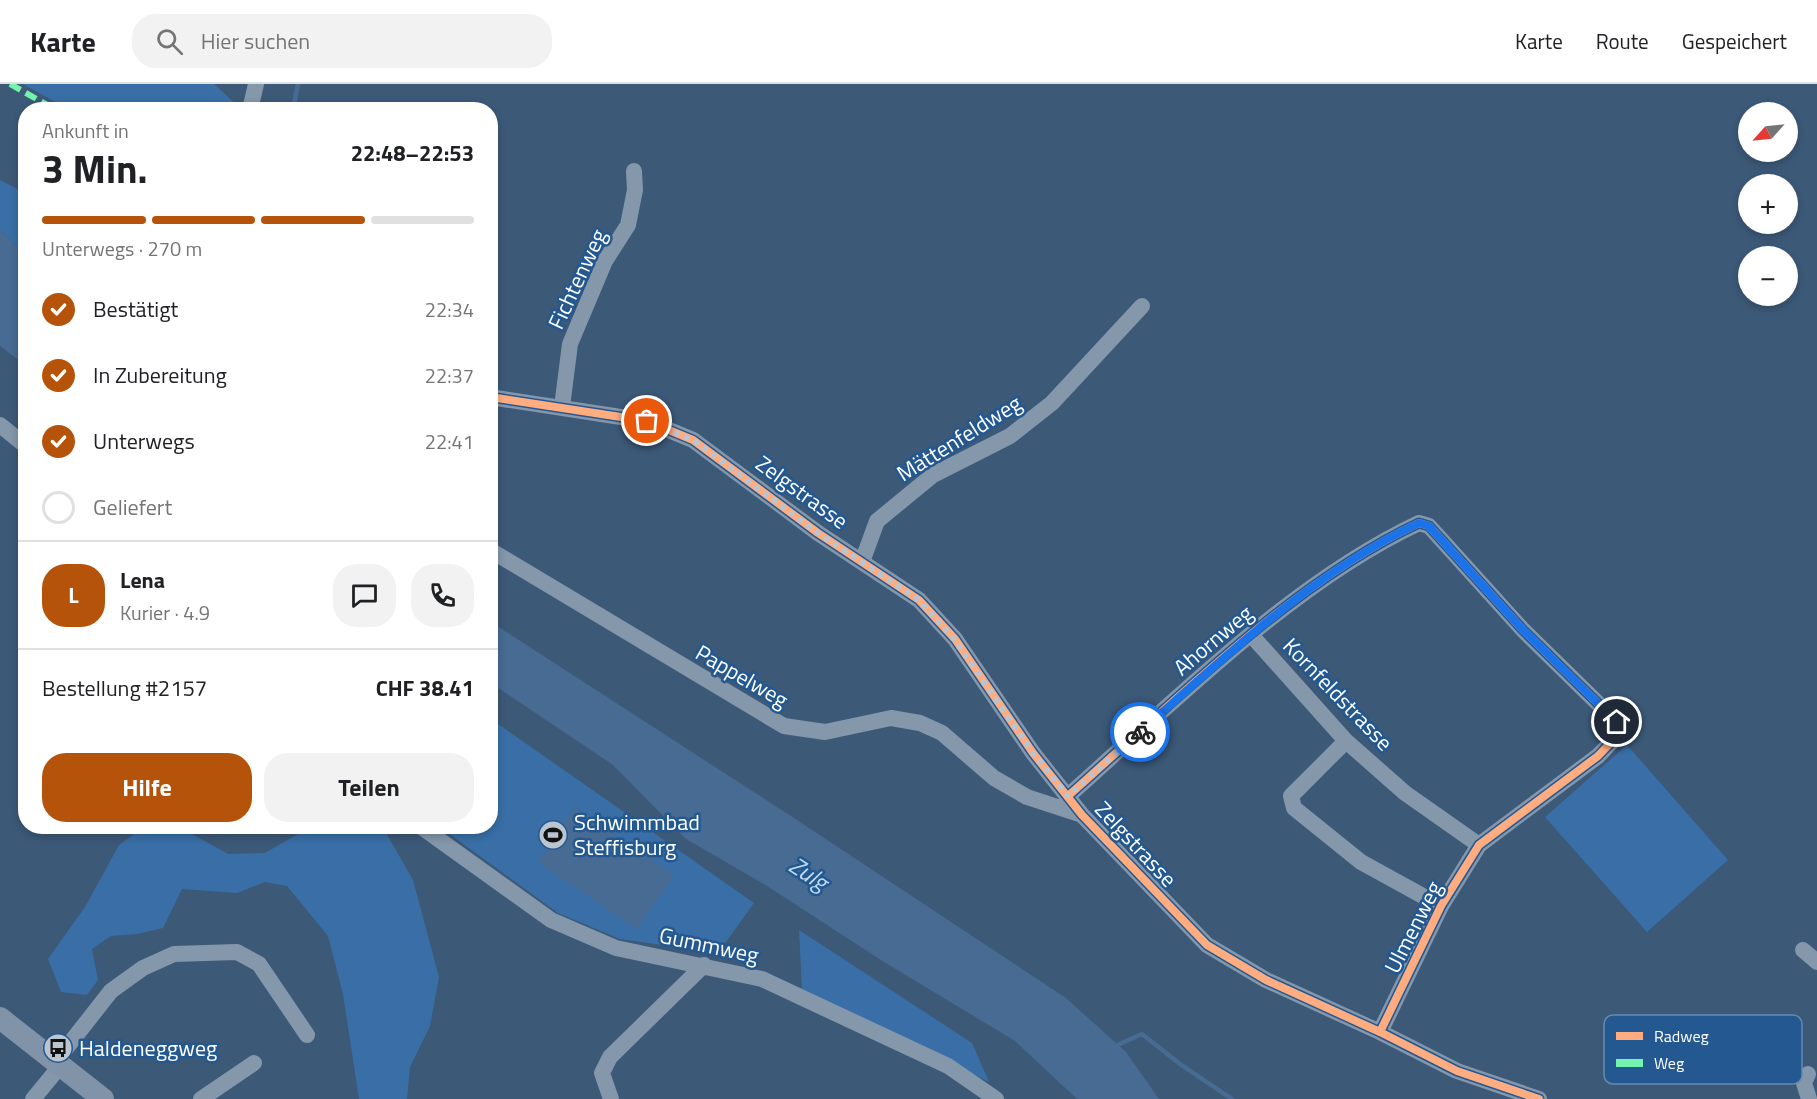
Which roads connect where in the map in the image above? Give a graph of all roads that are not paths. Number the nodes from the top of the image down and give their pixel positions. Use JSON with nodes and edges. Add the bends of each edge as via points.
{"nodes":[{"id":1,"x":256,"y":84,"type":"edge"},
{"id":2,"x":252,"y":102,"type":"edge"},
{"id":3,"x":634,"y":171,"type":"dead end"},
{"id":4,"x":1142,"y":306,"type":"dead end"},
{"id":5,"x":498,"y":397,"type":"edge"},
{"id":6,"x":562,"y":407,"type":"junction"},
{"id":7,"x":0,"y":426,"type":"edge"},
{"id":8,"x":18,"y":440,"type":"edge"},
{"id":9,"x":498,"y":555,"type":"edge"},
{"id":10,"x":862,"y":562,"type":"junction"},
{"id":11,"x":1252,"y":636,"type":"junction"},
{"id":12,"x":1346,"y":741,"type":"junction"},
{"id":13,"x":1598,"y":756,"type":"joint"},
{"id":14,"x":1068,"y":796,"type":"junction"},
{"id":15,"x":1082,"y":815,"type":"junction"},
{"id":16,"x":431,"y":834,"type":"edge"},
{"id":17,"x":1479,"y":845,"type":"junction"},
{"id":18,"x":1441,"y":906,"type":"junction"},
{"id":19,"x":1803,"y":950,"type":"dead end"},
{"id":20,"x":1817,"y":962,"type":"edge"},
{"id":21,"x":704,"y":965,"type":"junction"},
{"id":22,"x":0,"y":1018,"type":"edge"},
{"id":23,"x":1380,"y":1032,"type":"junction"},
{"id":24,"x":307,"y":1035,"type":"dead end"},
{"id":25,"x":58,"y":1063,"type":"junction"},
{"id":26,"x":254,"y":1064,"type":"dead end"},
{"id":27,"x":1808,"y":1074,"type":"dead end"},
{"id":28,"x":33,"y":1099,"type":"edge"},
{"id":29,"x":103,"y":1099,"type":"edge"},
{"id":30,"x":201,"y":1099,"type":"edge"},
{"id":31,"x":611,"y":1099,"type":"edge"},
{"id":32,"x":996,"y":1099,"type":"edge"},
{"id":33,"x":1539,"y":1099,"type":"edge"},
{"id":34,"x":1809,"y":1099,"type":"edge"}],
"edges":[{"from":1,"to":2,"type":"street"},
{"from":3,"to":6,"type":"street","name":"Fichtenweg","via":[[635,190],[628,225],[605,261],[570,344]]},
{"from":4,"to":10,"type":"street","name":"Mättenfeldweg","via":[[1052,403],[1010,436],[933,475],[877,521]]},
{"from":5,"to":6,"type":"street","name":"Zelgstrasse"},
{"from":6,"to":10,"type":"street","name":"Zelgstrasse","via":[[647,421],[693,440]]},
{"from":7,"to":8,"type":"street"},
{"from":9,"to":15,"type":"street","name":"Pappelweg","via":[[784,726],[825,732],[891,718],[921,723],[942,733],[994,778],[1027,797]]},
{"from":10,"to":14,"type":"street","name":"Zelgstrasse","via":[[919,600],[948,631],[1033,753]]},
{"from":11,"to":12,"type":"street","name":"Kornfeldstrasse"},
{"from":11,"to":13,"type":"street","name":"Ahornweg","via":[[1311,588],[1397,533],[1419,523],[1429,526],[1523,630],[1617,722],[1618,735]]},
{"from":11,"to":14,"type":"street","name":"Ahornweg"},
{"from":12,"to":17,"type":"street","name":"Kornfeldstrasse","via":[[1405,793]]},
{"from":12,"to":18,"type":"street","via":[[1291,795],[1294,808],[1361,862]]},
{"from":13,"to":17,"type":"street","name":"Ulmenweg"},
{"from":14,"to":15,"type":"street","name":"Zelgstrasse"},
{"from":15,"to":23,"type":"street","name":"Zelgstrasse","via":[[1207,945],[1266,980]]},
{"from":16,"to":21,"type":"street","name":"Gummweg","via":[[551,920],[616,948]]},
{"from":17,"to":18,"type":"street","name":"Ulmenweg"},
{"from":18,"to":23,"type":"street","name":"Ulmenweg"},
{"from":19,"to":20,"type":"street"},
{"from":21,"to":31,"type":"street","via":[[610,1057],[602,1073]]},
{"from":21,"to":32,"type":"street","name":"Gummweg","via":[[762,979],[870,1028],[948,1066]]},
{"from":22,"to":25,"type":"main road"},
{"from":23,"to":33,"type":"street","name":"Zelgstrasse","via":[[1457,1071]]},
{"from":24,"to":25,"type":"street","via":[[259,964],[237,952],[174,954],[143,968],[111,991]]},
{"from":25,"to":28,"type":"street"},
{"from":25,"to":29,"type":"main road"},
{"from":26,"to":30,"type":"street"},
{"from":27,"to":34,"type":"street","via":[[1804,1083]]}]}
